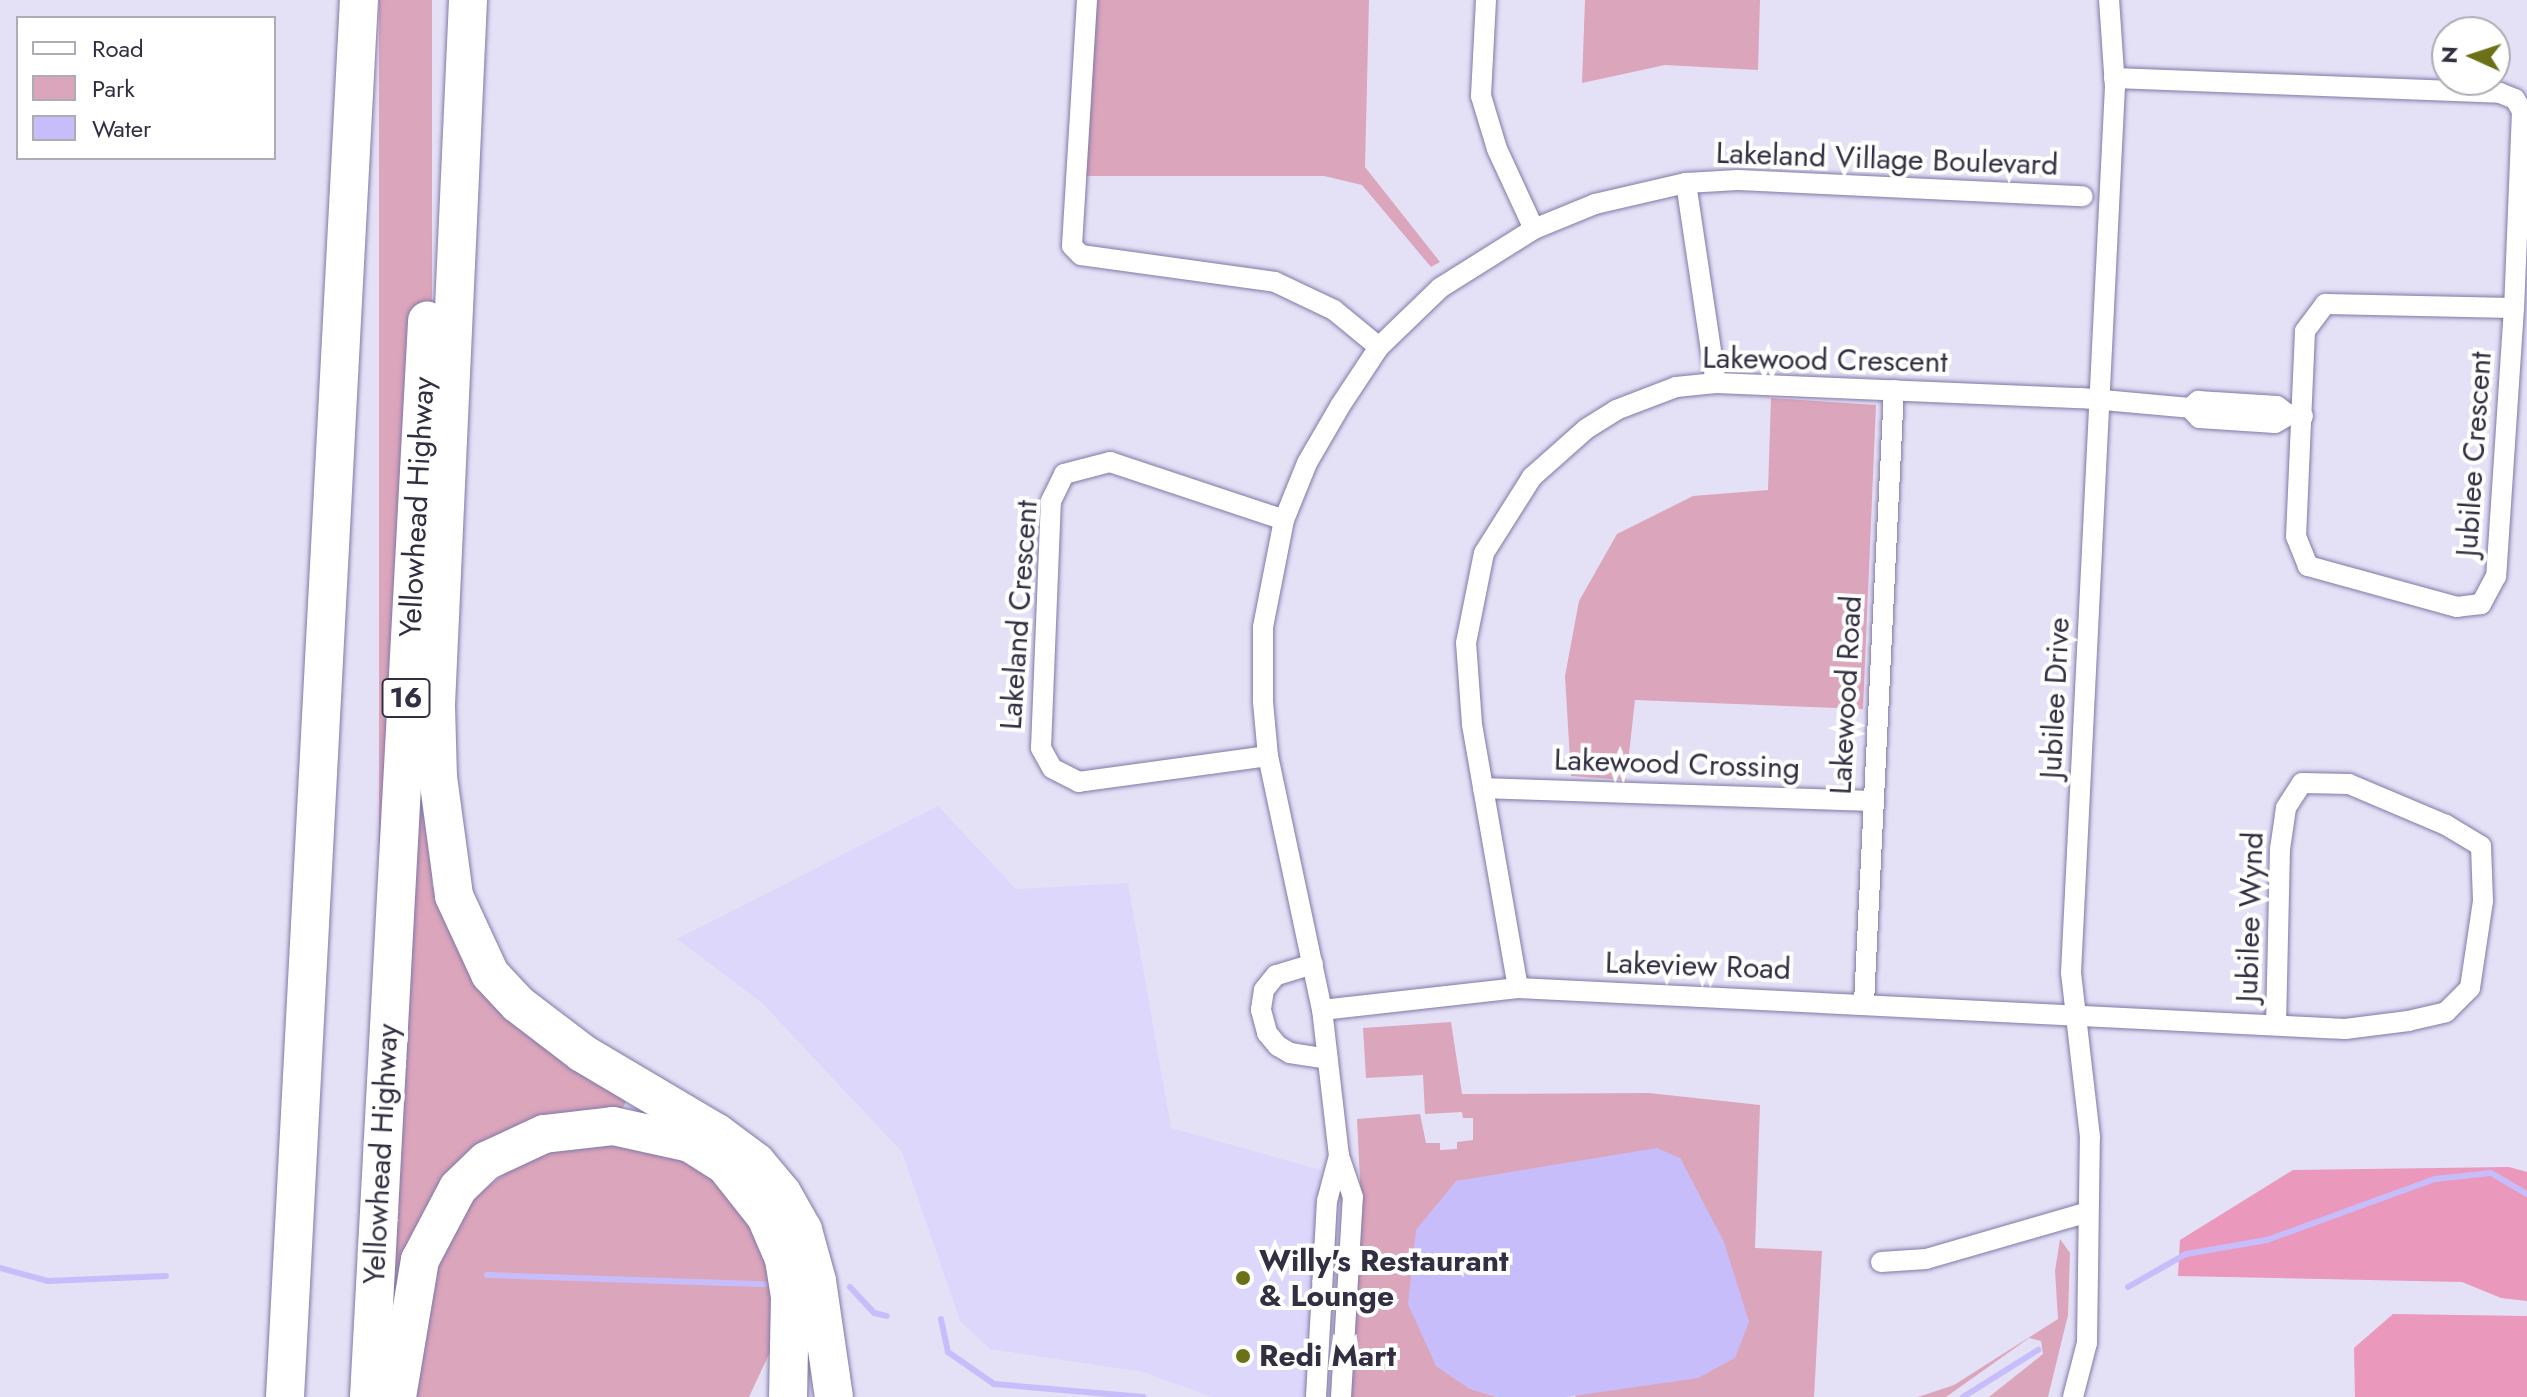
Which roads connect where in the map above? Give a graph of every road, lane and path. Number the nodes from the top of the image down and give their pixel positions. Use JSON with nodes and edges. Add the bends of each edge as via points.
{"nodes":[{"id":1,"x":359,"y":0,"type":"edge"},
{"id":2,"x":446,"y":0,"type":"edge"},
{"id":3,"x":468,"y":0,"type":"edge"},
{"id":4,"x":1087,"y":0,"type":"edge"},
{"id":5,"x":1486,"y":0,"type":"edge"},
{"id":6,"x":2109,"y":0,"type":"edge"},
{"id":7,"x":2114,"y":78,"type":"junction"},
{"id":8,"x":1686,"y":183,"type":"junction"},
{"id":9,"x":2083,"y":196,"type":"dead end"},
{"id":10,"x":1534,"y":229,"type":"junction"},
{"id":11,"x":2514,"y":308,"type":"junction"},
{"id":12,"x":1379,"y":347,"type":"junction"},
{"id":13,"x":1716,"y":383,"type":"junction"},
{"id":14,"x":1894,"y":390,"type":"junction"},
{"id":15,"x":2099,"y":399,"type":"junction"},
{"id":16,"x":2296,"y":415,"type":"junction"},
{"id":17,"x":1284,"y":520,"type":"junction"},
{"id":18,"x":1268,"y":756,"type":"junction"},
{"id":19,"x":1483,"y":788,"type":"junction"},
{"id":20,"x":1870,"y":801,"type":"junction"},
{"id":21,"x":1313,"y":964,"type":"junction"},
{"id":22,"x":1518,"y":988,"type":"junction"},
{"id":23,"x":1864,"y":1003,"type":"junction"},
{"id":24,"x":1322,"y":1010,"type":"junction"},
{"id":25,"x":2073,"y":1017,"type":"junction"},
{"id":26,"x":2276,"y":1025,"type":"junction"},
{"id":27,"x":1328,"y":1059,"type":"junction"},
{"id":28,"x":302,"y":1081,"type":"junction"},
{"id":29,"x":1339,"y":1156,"type":"junction"},
{"id":30,"x":2085,"y":1213,"type":"junction"},
{"id":31,"x":1881,"y":1262,"type":"dead end"},
{"id":32,"x":1347,"y":1305,"type":"junction"},
{"id":33,"x":819,"y":1306,"type":"junction"},
{"id":34,"x":1322,"y":1306,"type":"junction"},
{"id":35,"x":791,"y":1356,"type":"junction"},
{"id":36,"x":266,"y":1397,"type":"edge"},
{"id":37,"x":285,"y":1397,"type":"edge"},
{"id":38,"x":369,"y":1397,"type":"edge"},
{"id":39,"x":397,"y":1397,"type":"edge"},
{"id":40,"x":765,"y":1397,"type":"edge"},
{"id":41,"x":788,"y":1397,"type":"edge"},
{"id":42,"x":813,"y":1397,"type":"edge"},
{"id":43,"x":834,"y":1397,"type":"edge"},
{"id":44,"x":1316,"y":1397,"type":"edge"},
{"id":45,"x":1341,"y":1397,"type":"edge"},
{"id":46,"x":2073,"y":1397,"type":"edge"}],
"edges":[{"from":1,"to":28,"type":"highway"},
{"from":2,"to":38,"type":"highway","name":"Yellowhead Highway","number":"16"},
{"from":3,"to":33,"type":"highway","via":[[436,706],[438,777],[454,896],[490,974],[553,1034],[756,1162],[803,1230]]},
{"from":4,"to":12,"type":"street","via":[[1072,246],[1081,255],[1275,282],[1334,310]]},
{"from":5,"to":10,"type":"street","via":[[1481,96],[1497,149]]},
{"from":6,"to":7,"type":"street","name":"Jubilee Drive"},
{"from":7,"to":11,"type":"street","name":"Jubilee Crescent","via":[[2500,93],[2515,99],[2522,111]]},
{"from":7,"to":15,"type":"street","name":"Jubilee Drive"},
{"from":8,"to":9,"type":"street","name":"Lakeland Village Boulevard","via":[[1738,180]]},
{"from":8,"to":10,"type":"street","name":"Lakeland Village Boulevard","via":[[1595,204]]},
{"from":8,"to":13,"type":"street"},
{"from":10,"to":12,"type":"street","name":"Lakeland Village Boulevard","via":[[1440,288]]},
{"from":11,"to":16,"type":"street","name":"Jubilee Crescent","via":[[2325,304],[2305,331]]},
{"from":11,"to":16,"type":"street","name":"Jubilee Crescent","via":[[2496,576],[2481,604],[2457,607],[2308,566],[2296,537]]},
{"from":12,"to":17,"type":"street","name":"Lakeland Village Boulevard","via":[[1307,463]]},
{"from":13,"to":14,"type":"street","name":"Lakewood Crescent"},
{"from":13,"to":19,"type":"street","name":"Lakewood Crescent","via":[[1676,387],[1616,410],[1586,429],[1532,477],[1484,553],[1466,643]]},
{"from":14,"to":15,"type":"street","name":"Lakewood Crescent"},
{"from":14,"to":20,"type":"street","name":"Lakewood Road"},
{"from":15,"to":16,"type":"street","via":[[2190,408],[2199,418],[2275,423]]},
{"from":15,"to":25,"type":"street","name":"Jubilee Drive"},
{"from":17,"to":18,"type":"street","name":"Lakeland Village Boulevard","via":[[1263,627]]},
{"from":17,"to":18,"type":"street","name":"Lakeland Crescent","via":[[1110,462],[1064,474],[1051,501],[1041,748],[1052,768],[1079,782]]},
{"from":18,"to":21,"type":"street","name":"Lakeland Village Boulevard"},
{"from":19,"to":20,"type":"street","name":"Lakewood Crossing"},
{"from":19,"to":22,"type":"street","name":"Lakewood Crescent"},
{"from":20,"to":23,"type":"street","name":"Lakewood Road"},
{"from":21,"to":24,"type":"street","name":"Lakeland Village Boulevard"},
{"from":21,"to":27,"type":"street","via":[[1276,975],[1264,990],[1261,1010],[1267,1033],[1278,1046]]},
{"from":22,"to":23,"type":"street","name":"Lakeview Road"},
{"from":22,"to":24,"type":"street","name":"Lakeview Road"},
{"from":23,"to":25,"type":"street","name":"Lakeview Road"},
{"from":24,"to":27,"type":"street","name":"Lakeland Village Boulevard"},
{"from":25,"to":26,"type":"street","name":"Jubilee Wynd"},
{"from":25,"to":30,"type":"street","name":"Jubilee Drive","via":[[2090,1137]]},
{"from":26,"to":26,"type":"street","name":"Jubilee Wynd","via":[[2345,1029],[2446,1012],[2470,988],[2475,967],[2483,901],[2481,846],[2446,825],[2349,784],[2302,783],[2286,808],[2280,849]]},
{"from":27,"to":29,"type":"street","name":"Lakeland Village Boulevard"},
{"from":28,"to":36,"type":"highway"},
{"from":28,"to":37,"type":"highway"},
{"from":29,"to":32,"type":"street","name":"Lakeland Village Boulevard","via":[[1353,1197]]},
{"from":29,"to":34,"type":"street","name":"Lakeland Village Boulevard","via":[[1327,1201]]},
{"from":30,"to":31,"type":"street","via":[[1926,1259]]},
{"from":30,"to":46,"type":"street","name":"Jubilee Drive","via":[[2087,1343]]},
{"from":32,"to":34,"type":"street"},
{"from":32,"to":45,"type":"street","name":"Lakeland Village Boulevard"},
{"from":33,"to":42,"type":"highway"},
{"from":33,"to":43,"type":"highway"},
{"from":34,"to":44,"type":"street","name":"Lakeland Village Boulevard"},
{"from":35,"to":39,"type":"highway","via":[[784,1259],[744,1185],[725,1165],[690,1143],[613,1126],[582,1127],[515,1146],[486,1161],[458,1188],[420,1260]]},
{"from":35,"to":40,"type":"highway"},
{"from":35,"to":41,"type":"highway"}]}
